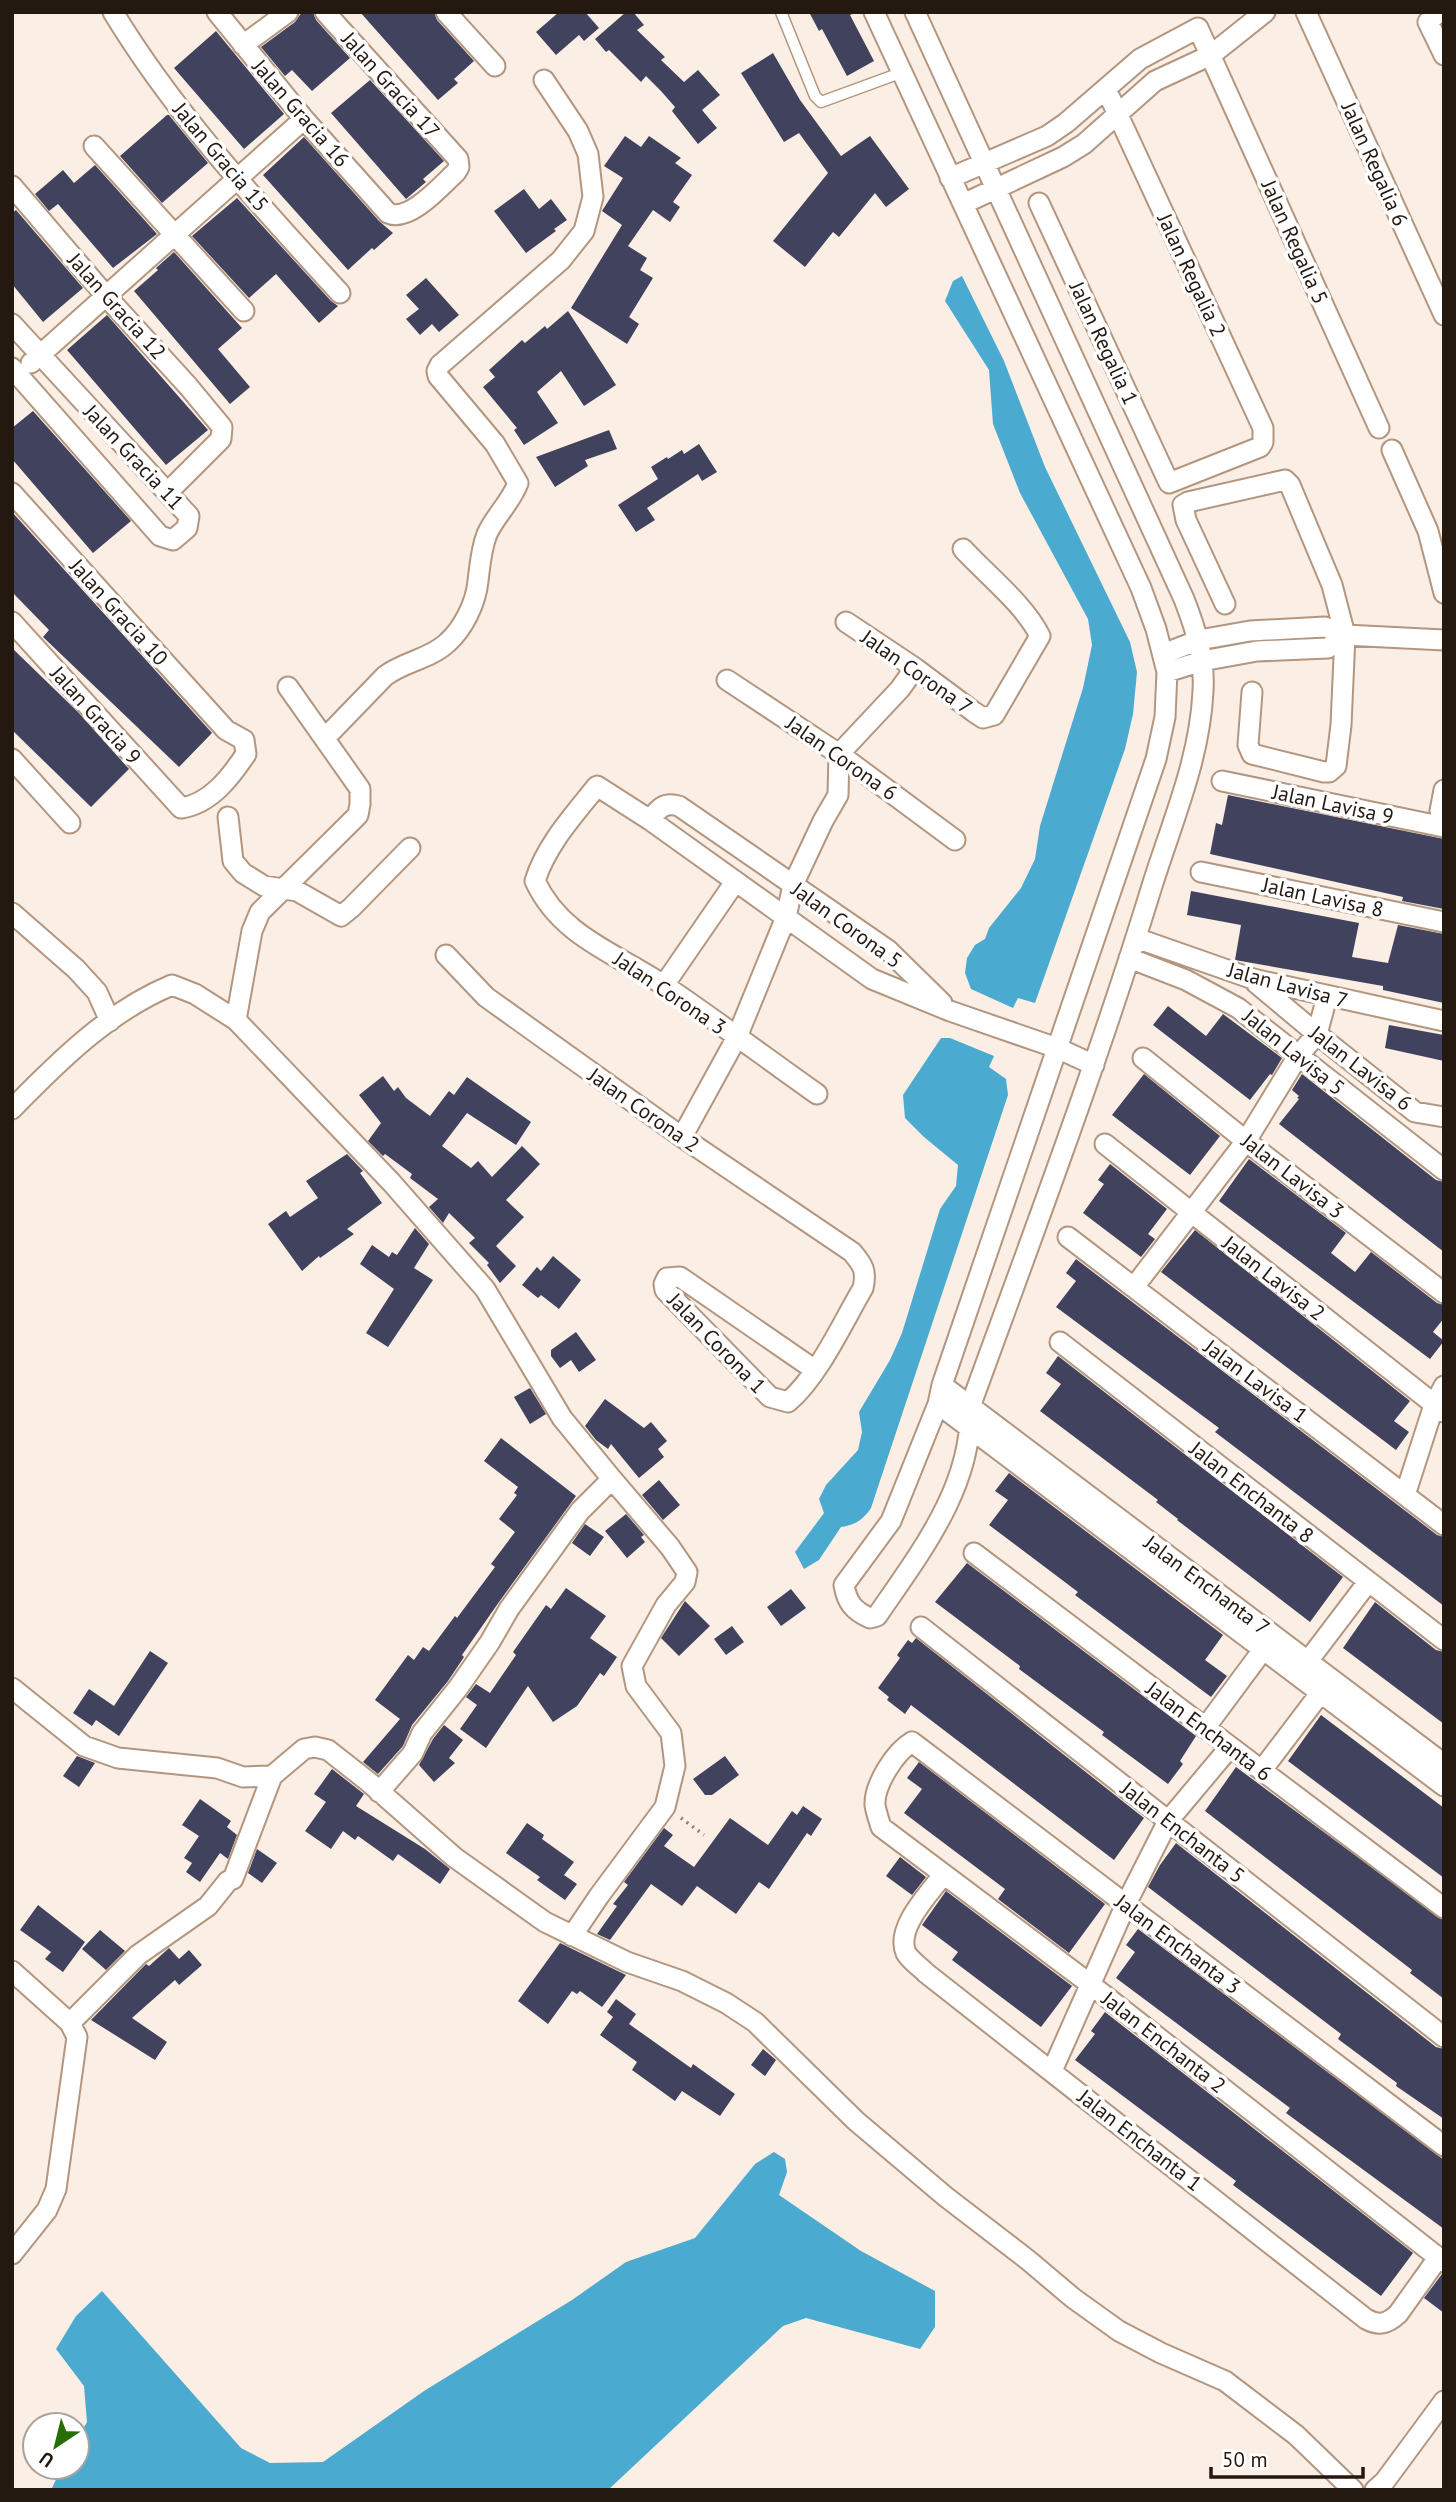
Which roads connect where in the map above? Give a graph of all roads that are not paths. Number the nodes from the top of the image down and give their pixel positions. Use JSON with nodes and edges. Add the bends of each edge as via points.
{"nodes":[{"id":1,"x":113,"y":12,"type":"edge"},
{"id":2,"x":217,"y":12,"type":"edge"},
{"id":3,"x":288,"y":12,"type":"edge"},
{"id":4,"x":325,"y":12,"type":"edge"},
{"id":5,"x":446,"y":12,"type":"edge"},
{"id":6,"x":781,"y":12,"type":"edge"},
{"id":7,"x":874,"y":12,"type":"edge"},
{"id":8,"x":915,"y":12,"type":"edge"},
{"id":9,"x":1265,"y":12,"type":"edge"},
{"id":10,"x":1306,"y":12,"type":"edge"},
{"id":11,"x":1439,"y":12,"type":"edge"},
{"id":12,"x":243,"y":45,"type":"junction"},
{"id":13,"x":1211,"y":55,"type":"junction"},
{"id":14,"x":1444,"y":55,"type":"edge"},
{"id":15,"x":495,"y":66,"type":"dead end"},
{"id":16,"x":903,"y":72,"type":"junction"},
{"id":17,"x":544,"y":80,"type":"dead end"},
{"id":18,"x":1106,"y":89,"type":"junction"},
{"id":19,"x":1118,"y":115,"type":"junction"},
{"id":20,"x":304,"y":119,"type":"junction"},
{"id":21,"x":94,"y":145,"type":"dead end"},
{"id":22,"x":984,"y":166,"type":"junction"},
{"id":23,"x":950,"y":178,"type":"junction"},
{"id":24,"x":236,"y":179,"type":"junction"},
{"id":25,"x":12,"y":186,"type":"edge"},
{"id":26,"x":995,"y":188,"type":"junction"},
{"id":27,"x":1039,"y":203,"type":"dead end"},
{"id":28,"x":963,"y":204,"type":"junction"},
{"id":29,"x":388,"y":213,"type":"joint"},
{"id":30,"x":174,"y":235,"type":"junction"},
{"id":31,"x":340,"y":293,"type":"dead end"},
{"id":32,"x":106,"y":296,"type":"junction"},
{"id":33,"x":244,"y":312,"type":"dead end"},
{"id":34,"x":1444,"y":315,"type":"edge"},
{"id":35,"x":12,"y":324,"type":"edge"},
{"id":36,"x":39,"y":356,"type":"junction"},
{"id":37,"x":14,"y":375,"type":"edge"},
{"id":38,"x":1380,"y":428,"type":"dead end"},
{"id":39,"x":1392,"y":450,"type":"dead end"},
{"id":40,"x":1169,"y":484,"type":"joint"},
{"id":41,"x":168,"y":492,"type":"junction"},
{"id":42,"x":12,"y":493,"type":"edge"},
{"id":43,"x":963,"y":549,"type":"dead end"},
{"id":44,"x":1444,"y":593,"type":"edge"},
{"id":45,"x":1225,"y":604,"type":"dead end"},
{"id":46,"x":12,"y":622,"type":"edge"},
{"id":47,"x":846,"y":622,"type":"dead end"},
{"id":48,"x":1345,"y":635,"type":"junction"},
{"id":49,"x":1199,"y":640,"type":"junction"},
{"id":50,"x":1444,"y":640,"type":"edge"},
{"id":51,"x":1202,"y":661,"type":"junction"},
{"id":52,"x":1165,"y":663,"type":"junction"},
{"id":53,"x":915,"y":668,"type":"junction"},
{"id":54,"x":727,"y":680,"type":"dead end"},
{"id":55,"x":288,"y":687,"type":"dead end"},
{"id":56,"x":1252,"y":692,"type":"dead end"},
{"id":57,"x":326,"y":738,"type":"junction"},
{"id":58,"x":839,"y":754,"type":"junction"},
{"id":59,"x":12,"y":759,"type":"edge"},
{"id":60,"x":1222,"y":781,"type":"dead end"},
{"id":61,"x":1444,"y":790,"type":"edge"},
{"id":62,"x":180,"y":808,"type":"joint"},
{"id":63,"x":228,"y":817,"type":"dead end"},
{"id":64,"x":1442,"y":819,"type":"edge"},
{"id":65,"x":650,"y":820,"type":"junction"},
{"id":66,"x":71,"y":823,"type":"dead end"},
{"id":67,"x":955,"y":840,"type":"dead end"},
{"id":68,"x":410,"y":848,"type":"dead end"},
{"id":69,"x":1201,"y":872,"type":"dead end"},
{"id":70,"x":535,"y":881,"type":"joint"},
{"id":71,"x":735,"y":883,"type":"junction"},
{"id":72,"x":793,"y":885,"type":"junction"},
{"id":73,"x":283,"y":889,"type":"junction"},
{"id":74,"x":12,"y":914,"type":"edge"},
{"id":75,"x":786,"y":917,"type":"junction"},
{"id":76,"x":1444,"y":922,"type":"edge"},
{"id":77,"x":1136,"y":938,"type":"junction"},
{"id":78,"x":446,"y":955,"type":"dead end"},
{"id":79,"x":1129,"y":958,"type":"junction"},
{"id":80,"x":1253,"y":979,"type":"junction"},
{"id":81,"x":664,"y":985,"type":"junction"},
{"id":82,"x":1327,"y":997,"type":"junction"},
{"id":83,"x":950,"y":1011,"type":"junction"},
{"id":84,"x":236,"y":1020,"type":"junction"},
{"id":85,"x":110,"y":1021,"type":"junction"},
{"id":86,"x":1444,"y":1021,"type":"edge"},
{"id":87,"x":1317,"y":1034,"type":"junction"},
{"id":88,"x":737,"y":1037,"type":"junction"},
{"id":89,"x":1057,"y":1048,"type":"junction"},
{"id":90,"x":1298,"y":1056,"type":"junction"},
{"id":91,"x":1143,"y":1058,"type":"dead end"},
{"id":92,"x":1094,"y":1065,"type":"junction"},
{"id":93,"x":817,"y":1094,"type":"dead end"},
{"id":94,"x":12,"y":1109,"type":"edge"},
{"id":95,"x":1444,"y":1117,"type":"edge"},
{"id":96,"x":682,"y":1137,"type":"junction"},
{"id":97,"x":1246,"y":1141,"type":"junction"},
{"id":98,"x":1105,"y":1144,"type":"dead end"},
{"id":99,"x":1444,"y":1170,"type":"edge"},
{"id":100,"x":1191,"y":1213,"type":"junction"},
{"id":101,"x":1068,"y":1237,"type":"dead end"},
{"id":102,"x":1134,"y":1287,"type":"junction"},
{"id":103,"x":1444,"y":1293,"type":"edge"},
{"id":104,"x":1060,"y":1342,"type":"dead end"},
{"id":105,"x":815,"y":1370,"type":"junction"},
{"id":106,"x":1444,"y":1386,"type":"edge"},
{"id":107,"x":940,"y":1394,"type":"junction"},
{"id":108,"x":970,"y":1407,"type":"junction"},
{"id":109,"x":1439,"y":1408,"type":"edge"},
{"id":110,"x":971,"y":1429,"type":"junction"},
{"id":111,"x":612,"y":1479,"type":"junction"},
{"id":112,"x":1405,"y":1495,"type":"junction"},
{"id":113,"x":1444,"y":1525,"type":"edge"},
{"id":114,"x":974,"y":1553,"type":"dead end"},
{"id":115,"x":1368,"y":1582,"type":"junction"},
{"id":116,"x":922,"y":1627,"type":"dead end"},
{"id":117,"x":1444,"y":1640,"type":"edge"},
{"id":118,"x":1269,"y":1643,"type":"junction"},
{"id":119,"x":1308,"y":1661,"type":"junction"},
{"id":120,"x":1326,"y":1686,"type":"junction"},
{"id":121,"x":14,"y":1693,"type":"edge"},
{"id":122,"x":1205,"y":1728,"type":"junction"},
{"id":123,"x":912,"y":1742,"type":"joint"},
{"id":124,"x":1230,"y":1747,"type":"junction"},
{"id":125,"x":1444,"y":1764,"type":"edge"},
{"id":126,"x":1262,"y":1770,"type":"junction"},
{"id":127,"x":272,"y":1776,"type":"junction"},
{"id":128,"x":1444,"y":1786,"type":"edge"},
{"id":129,"x":379,"y":1792,"type":"junction"},
{"id":130,"x":1168,"y":1821,"type":"junction"},
{"id":131,"x":943,"y":1875,"type":"junction"},
{"id":132,"x":1126,"y":1904,"type":"junction"},
{"id":133,"x":1444,"y":1908,"type":"edge"},
{"id":134,"x":572,"y":1936,"type":"junction"},
{"id":135,"x":12,"y":1970,"type":"edge"},
{"id":136,"x":1090,"y":1984,"type":"junction"},
{"id":137,"x":70,"y":2023,"type":"junction"},
{"id":138,"x":1444,"y":2037,"type":"edge"},
{"id":139,"x":1052,"y":2071,"type":"junction"},
{"id":140,"x":1444,"y":2146,"type":"edge"},
{"id":141,"x":12,"y":2255,"type":"edge"},
{"id":142,"x":1441,"y":2260,"type":"edge"},
{"id":143,"x":1444,"y":2401,"type":"edge"},
{"id":144,"x":1353,"y":2490,"type":"edge"},
{"id":145,"x":1375,"y":2490,"type":"edge"}],
"edges":[{"from":1,"to":24,"type":"street","name":"Jalan Gracia 15","via":[[157,81]]},
{"from":2,"to":12,"type":"street","name":"Jalan Gracia 16"},
{"from":3,"to":12,"type":"street"},
{"from":4,"to":29,"type":"street","name":"Jalan Gracia 17","via":[[458,159],[457,172],[412,211],[398,216]]},
{"from":5,"to":15,"type":"street"},
{"from":6,"to":16,"type":"lane","via":[[821,102]]},
{"from":7,"to":16,"type":"street"},
{"from":8,"to":22,"type":"street"},
{"from":9,"to":13,"type":"street"},
{"from":10,"to":34,"type":"street","name":"Jalan Regalia 6"},
{"from":11,"to":14,"type":"street","via":[[1428,22]]},
{"from":12,"to":20,"type":"street","name":"Jalan Gracia 16"},
{"from":13,"to":18,"type":"street","name":"Jalan Regalia 5","via":[[1198,28],[1140,60]]},
{"from":13,"to":19,"type":"street","via":[[1155,80]]},
{"from":13,"to":38,"type":"street","name":"Jalan Regalia 5"},
{"from":16,"to":23,"type":"street"},
{"from":17,"to":57,"type":"street","via":[[588,154],[593,197],[584,231],[561,260],[437,371],[495,444],[518,483],[488,532],[478,584],[463,623],[447,644],[385,676]]},
{"from":18,"to":19,"type":"street","name":"Jalan Regalia 2"},
{"from":18,"to":22,"type":"street","via":[[1047,136]]},
{"from":19,"to":26,"type":"street","via":[[1063,157]]},
{"from":19,"to":40,"type":"street","name":"Jalan Regalia 2","via":[[1263,428],[1260,447]]},
{"from":20,"to":24,"type":"street"},
{"from":20,"to":29,"type":"street","name":"Jalan Gracia 16"},
{"from":21,"to":30,"type":"street"},
{"from":22,"to":23,"type":"street"},
{"from":22,"to":26,"type":"street"},
{"from":23,"to":28,"type":"street"},
{"from":24,"to":30,"type":"street"},
{"from":24,"to":31,"type":"street","name":"Jalan Gracia 15"},
{"from":25,"to":32,"type":"street","name":"Jalan Gracia 12"},
{"from":26,"to":28,"type":"street"},
{"from":26,"to":49,"type":"street","via":[[1128,474]]},
{"from":27,"to":40,"type":"street","name":"Jalan Regalia 1"},
{"from":28,"to":52,"type":"street","via":[[1136,577]]},
{"from":30,"to":32,"type":"street"},
{"from":30,"to":33,"type":"street"},
{"from":32,"to":36,"type":"street"},
{"from":32,"to":41,"type":"street","name":"Jalan Gracia 12","via":[[222,427],[221,439]]},
{"from":35,"to":36,"type":"street","name":"Jalan Gracia 11"},
{"from":36,"to":37,"type":"street"},
{"from":36,"to":41,"type":"street","name":"Jalan Gracia 11"},
{"from":37,"to":41,"type":"street","name":"Jalan Gracia 11","via":[[160,536],[173,540],[187,528],[189,516]]},
{"from":39,"to":44,"type":"street","via":[[1427,531]]},
{"from":42,"to":62,"type":"street","name":"Jalan Gracia 10","via":[[226,730],[244,740],[246,754],[208,799]]},
{"from":43,"to":53,"type":"street","name":"Jalan Corona 7","via":[[1035,625],[1038,644],[989,718]]},
{"from":45,"to":48,"type":"street","via":[[1182,508],[1188,502],[1285,480],[1332,585]]},
{"from":46,"to":62,"type":"street","name":"Jalan Gracia 9"},
{"from":47,"to":53,"type":"street","name":"Jalan Corona 7"},
{"from":48,"to":49,"type":"street","via":[[1325,627],[1250,631]]},
{"from":48,"to":50,"type":"street"},
{"from":48,"to":51,"type":"street","via":[[1328,648]]},
{"from":48,"to":56,"type":"street","via":[[1338,762],[1333,770],[1324,772],[1255,756],[1248,739]]},
{"from":49,"to":51,"type":"street"},
{"from":49,"to":52,"type":"street"},
{"from":51,"to":52,"type":"street"},
{"from":51,"to":77,"type":"street","via":[[1199,732]]},
{"from":52,"to":89,"type":"street","via":[[1165,717],[1156,759]]},
{"from":53,"to":58,"type":"street"},
{"from":54,"to":58,"type":"street","name":"Jalan Corona 6"},
{"from":55,"to":57,"type":"street"},
{"from":57,"to":73,"type":"street","via":[[360,789],[358,815]]},
{"from":58,"to":67,"type":"street","name":"Jalan Corona 6"},
{"from":58,"to":72,"type":"street","via":[[838,794]]},
{"from":59,"to":66,"type":"street"},
{"from":60,"to":64,"type":"street","name":"Jalan Lavisa 9"},
{"from":61,"to":64,"type":"street"},
{"from":63,"to":73,"type":"street","via":[[233,861],[264,886]]},
{"from":65,"to":70,"type":"street","name":"Jalan Corona 5","via":[[597,786],[542,861]]},
{"from":65,"to":71,"type":"street","name":"Jalan Corona 5"},
{"from":65,"to":72,"type":"street","name":"Jalan Corona 5","via":[[666,804],[679,806]]},
{"from":68,"to":73,"type":"street","via":[[341,916],[307,895]]},
{"from":69,"to":76,"type":"street","name":"Jalan Lavisa 8"},
{"from":70,"to":81,"type":"street","name":"Jalan Corona 3","via":[[552,911],[568,927]]},
{"from":71,"to":75,"type":"street","name":"Jalan Corona 5"},
{"from":71,"to":81,"type":"street"},
{"from":72,"to":75,"type":"street"},
{"from":72,"to":83,"type":"street","name":"Jalan Corona 5","via":[[888,950]]},
{"from":73,"to":84,"type":"street","via":[[254,923]]},
{"from":74,"to":85,"type":"street","via":[[76,969],[97,992]]},
{"from":75,"to":83,"type":"street","name":"Jalan Corona 5","via":[[872,979]]},
{"from":75,"to":88,"type":"street"},
{"from":77,"to":79,"type":"street"},
{"from":77,"to":80,"type":"street","name":"Jalan Lavisa 7"},
{"from":78,"to":96,"type":"street","name":"Jalan Corona 2","via":[[485,997]]},
{"from":79,"to":90,"type":"street","name":"Jalan Lavisa 5","via":[[1238,1007]]},
{"from":79,"to":92,"type":"street"},
{"from":80,"to":82,"type":"street","name":"Jalan Lavisa 7"},
{"from":80,"to":87,"type":"street","name":"Jalan Lavisa 6"},
{"from":81,"to":88,"type":"street","name":"Jalan Corona 3"},
{"from":82,"to":86,"type":"street","name":"Jalan Lavisa 7"},
{"from":82,"to":87,"type":"street"},
{"from":83,"to":89,"type":"street"},
{"from":84,"to":85,"type":"street","via":[[172,985]]},
{"from":84,"to":111,"type":"street","via":[[391,1182],[485,1289],[562,1418]]},
{"from":85,"to":94,"type":"street","via":[[78,1045]]},
{"from":87,"to":90,"type":"street"},
{"from":87,"to":95,"type":"street","name":"Jalan Lavisa 6","via":[[1415,1112]]},
{"from":88,"to":93,"type":"street","name":"Jalan Corona 3"},
{"from":88,"to":96,"type":"street"},
{"from":89,"to":92,"type":"street"},
{"from":89,"to":107,"type":"street"},
{"from":90,"to":97,"type":"street"},
{"from":90,"to":99,"type":"street","name":"Jalan Lavisa 5"},
{"from":91,"to":97,"type":"street","name":"Jalan Lavisa 3"},
{"from":92,"to":108,"type":"street"},
{"from":96,"to":105,"type":"street","name":"Jalan Corona 2","via":[[852,1252],[864,1266],[863,1288]]},
{"from":97,"to":100,"type":"street"},
{"from":97,"to":103,"type":"street","name":"Jalan Lavisa 3"},
{"from":98,"to":100,"type":"street","name":"Jalan Lavisa 2"},
{"from":100,"to":102,"type":"street"},
{"from":100,"to":109,"type":"street","name":"Jalan Lavisa 2"},
{"from":101,"to":102,"type":"street","name":"Jalan Lavisa 1"},
{"from":102,"to":112,"type":"street","name":"Jalan Lavisa 1"},
{"from":104,"to":115,"type":"street","name":"Jalan Enchanta 8"},
{"from":105,"to":105,"type":"street","name":"Jalan Corona 1","via":[[788,1402],[770,1397],[664,1284],[680,1277]]},
{"from":106,"to":109,"type":"street"},
{"from":107,"to":108,"type":"street","name":"Jalan Enchanta 7"},
{"from":107,"to":110,"type":"street","name":"Jalan Enchanta 7"},
{"from":107,"to":110,"type":"street","via":[[891,1521],[844,1586],[846,1598],[858,1613],[877,1616],[925,1546],[954,1492]]},
{"from":108,"to":110,"type":"street"},
{"from":108,"to":118,"type":"street","name":"Jalan Enchanta 7"},
{"from":109,"to":112,"type":"street"},
{"from":110,"to":118,"type":"street","name":"Jalan Enchanta 7"},
{"from":111,"to":129,"type":"street","via":[[580,1511],[422,1733],[413,1753]]},
{"from":111,"to":134,"type":"street","via":[[687,1572],[632,1666],[636,1686],[671,1733],[675,1766],[665,1807]]},
{"from":112,"to":113,"type":"street","name":"Jalan Lavisa 1"},
{"from":114,"to":122,"type":"street","name":"Jalan Enchanta 6"},
{"from":115,"to":117,"type":"street","name":"Jalan Enchanta 8"},
{"from":115,"to":119,"type":"street"},
{"from":116,"to":130,"type":"street","name":"Jalan Enchanta 5"},
{"from":118,"to":119,"type":"street","name":"Jalan Enchanta 7"},
{"from":118,"to":120,"type":"street","name":"Jalan Enchanta 7"},
{"from":118,"to":122,"type":"street"},
{"from":119,"to":120,"type":"street","name":"Jalan Enchanta 7"},
{"from":120,"to":125,"type":"street","name":"Jalan Enchanta 7"},
{"from":120,"to":126,"type":"street"},
{"from":120,"to":128,"type":"street","name":"Jalan Enchanta 7"},
{"from":121,"to":127,"type":"street","via":[[83,1746],[118,1758],[217,1768],[243,1777]]},
{"from":122,"to":124,"type":"street","name":"Jalan Enchanta 6"},
{"from":123,"to":131,"type":"street","name":"Jalan Enchanta 2","via":[[882,1777],[875,1804],[881,1827]]},
{"from":123,"to":132,"type":"street","name":"Jalan Enchanta 3"},
{"from":124,"to":126,"type":"street","name":"Jalan Enchanta 6"},
{"from":124,"to":130,"type":"street"},
{"from":126,"to":133,"type":"street","name":"Jalan Enchanta 6"},
{"from":127,"to":129,"type":"street","via":[[304,1749],[323,1748]]},
{"from":127,"to":137,"type":"street","via":[[233,1879],[208,1906],[138,1955]]},
{"from":129,"to":134,"type":"street","via":[[454,1857]]},
{"from":130,"to":132,"type":"street"},
{"from":130,"to":138,"type":"street","name":"Jalan Enchanta 5"},
{"from":131,"to":136,"type":"street","name":"Jalan Enchanta 2"},
{"from":131,"to":139,"type":"street","name":"Jalan Enchanta 1","via":[[912,1917],[904,1935],[907,1955]]},
{"from":132,"to":136,"type":"street"},
{"from":132,"to":140,"type":"street","name":"Jalan Enchanta 3"},
{"from":134,"to":144,"type":"street","via":[[626,1962],[682,1981],[755,2022],[856,2121],[1073,2298],[1119,2331],[1225,2381],[1296,2435]]},
{"from":135,"to":137,"type":"street"},
{"from":136,"to":139,"type":"street"},
{"from":136,"to":142,"type":"street","name":"Jalan Enchanta 2"},
{"from":137,"to":141,"type":"street","via":[[77,2037],[56,2189],[47,2210]]},
{"from":139,"to":142,"type":"street","name":"Jalan Enchanta 1","via":[[1375,2324],[1390,2322],[1398,2315]]},
{"from":143,"to":145,"type":"street"}]}
